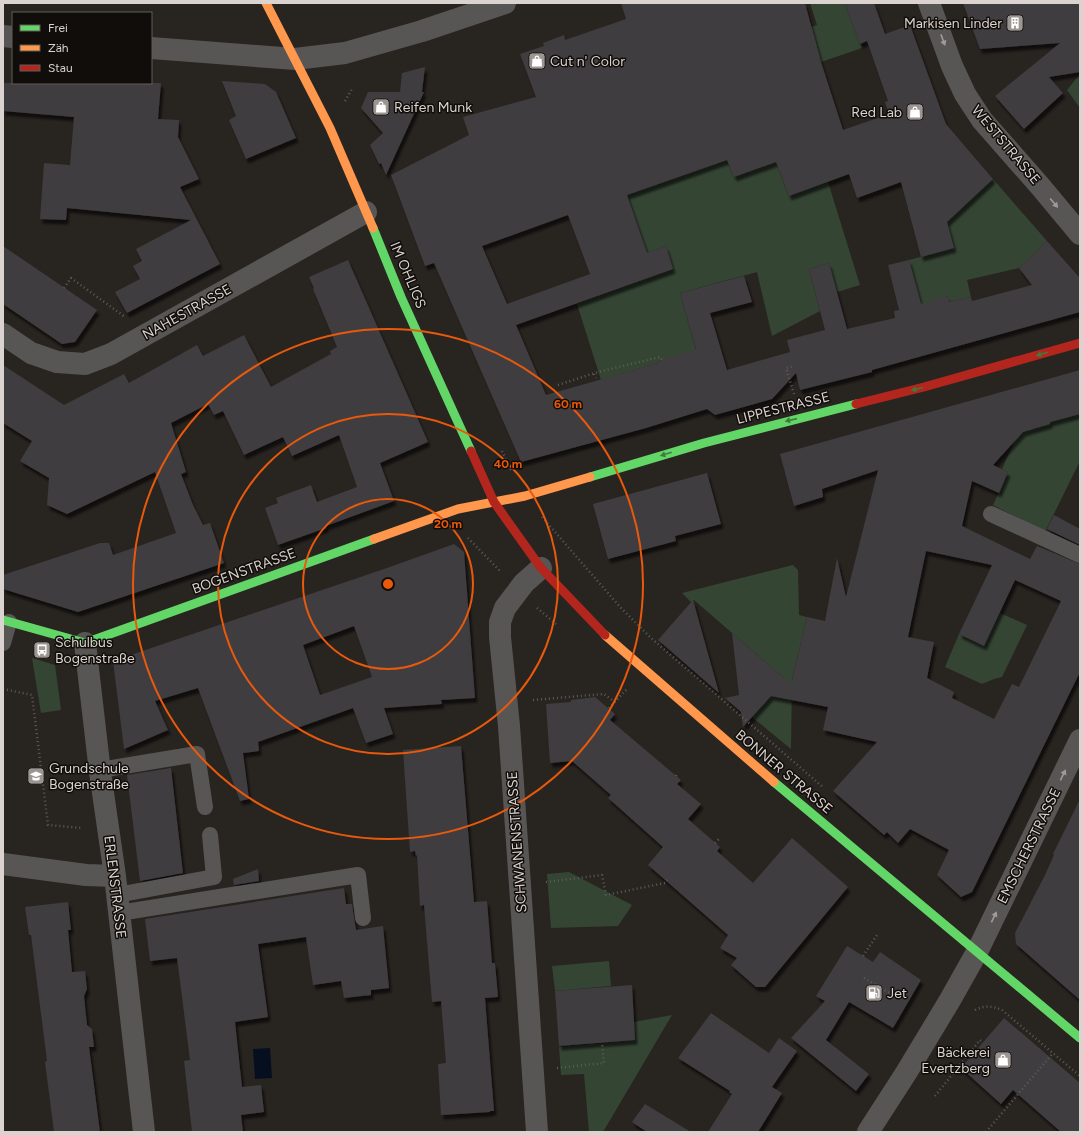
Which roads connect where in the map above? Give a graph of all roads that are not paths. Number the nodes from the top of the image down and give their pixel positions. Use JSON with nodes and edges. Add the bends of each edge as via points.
{"nodes":[{"id":1,"x":266,"y":3,"type":"edge"},
{"id":2,"x":505,"y":3,"type":"edge"},
{"id":3,"x":930,"y":3,"type":"edge"},
{"id":4,"x":152,"y":48,"type":"edge"},
{"id":5,"x":295,"y":59,"type":"junction"},
{"id":6,"x":366,"y":212,"type":"junction"},
{"id":7,"x":1080,"y":234,"type":"edge"},
{"id":8,"x":3,"y":334,"type":"edge"},
{"id":9,"x":1080,"y":343,"type":"edge"},
{"id":10,"x":494,"y":502,"type":"junction"},
{"id":11,"x":991,"y":514,"type":"dead end"},
{"id":12,"x":1080,"y":555,"type":"edge"},
{"id":13,"x":541,"y":568,"type":"junction"},
{"id":14,"x":6,"y":621,"type":"edge"},
{"id":15,"x":3,"y":642,"type":"edge"},
{"id":16,"x":85,"y":643,"type":"junction"},
{"id":17,"x":1080,"y":740,"type":"edge"},
{"id":18,"x":100,"y":770,"type":"junction"},
{"id":19,"x":205,"y":807,"type":"dead end"},
{"id":20,"x":210,"y":835,"type":"dead end"},
{"id":21,"x":3,"y":864,"type":"edge"},
{"id":22,"x":117,"y":895,"type":"junction"},
{"id":23,"x":363,"y":918,"type":"dead end"},
{"id":24,"x":977,"y":952,"type":"junction"},
{"id":25,"x":1080,"y":1038,"type":"edge"},
{"id":26,"x":144,"y":1132,"type":"edge"},
{"id":27,"x":537,"y":1132,"type":"edge"},
{"id":28,"x":868,"y":1132,"type":"edge"}],
"edges":[{"from":1,"to":5,"type":"main road","name":"IM OHLIGS"},
{"from":2,"to":5,"type":"street","via":[[345,53]]},
{"from":3,"to":7,"type":"street","name":"WESTSTRASSE","one_way":true,"via":[[952,66],[965,94],[982,120]]},
{"from":4,"to":5,"type":"street"},
{"from":5,"to":6,"type":"main road","name":"IM OHLIGS","via":[[330,128]]},
{"from":6,"to":8,"type":"street","name":"NAHESTRASSE","via":[[111,354],[85,364],[57,362],[31,353]]},
{"from":6,"to":10,"type":"main road","name":"IM OHLIGS","via":[[401,297]]},
{"from":9,"to":10,"type":"main road","name":"LIPPESTRASSE","one_way":true,"via":[[924,387],[704,443],[525,496]]},
{"from":10,"to":13,"type":"main road","name":"BONNER STRASSE"},
{"from":10,"to":16,"type":"main road","name":"BOGENSTRASSE","via":[[458,509]]},
{"from":11,"to":12,"type":"lane"},
{"from":13,"to":24,"type":"main road","name":"BONNER STRASSE","via":[[604,635],[771,780]]},
{"from":13,"to":27,"type":"street","name":"SCHWANENSTRASSE","via":[[511,599],[500,622]]},
{"from":14,"to":15,"type":"lane"},
{"from":14,"to":16,"type":"main road"},
{"from":16,"to":18,"type":"street","name":"ERLENSTRASSE"},
{"from":24,"to":17,"type":"street","name":"EMSCHERSTRASSE","one_way":true},
{"from":18,"to":19,"type":"lane","via":[[197,754]]},
{"from":18,"to":22,"type":"street","name":"ERLENSTRASSE"},
{"from":20,"to":22,"type":"lane","via":[[214,877]]},
{"from":21,"to":22,"type":"street","via":[[86,875]]},
{"from":22,"to":23,"type":"lane","via":[[358,875]]},
{"from":22,"to":26,"type":"street","name":"ERLENSTRASSE"},
{"from":24,"to":25,"type":"main road","name":"BONNER STRASSE"},
{"from":24,"to":28,"type":"street","name":"EMSCHERSTRASSE"}]}
